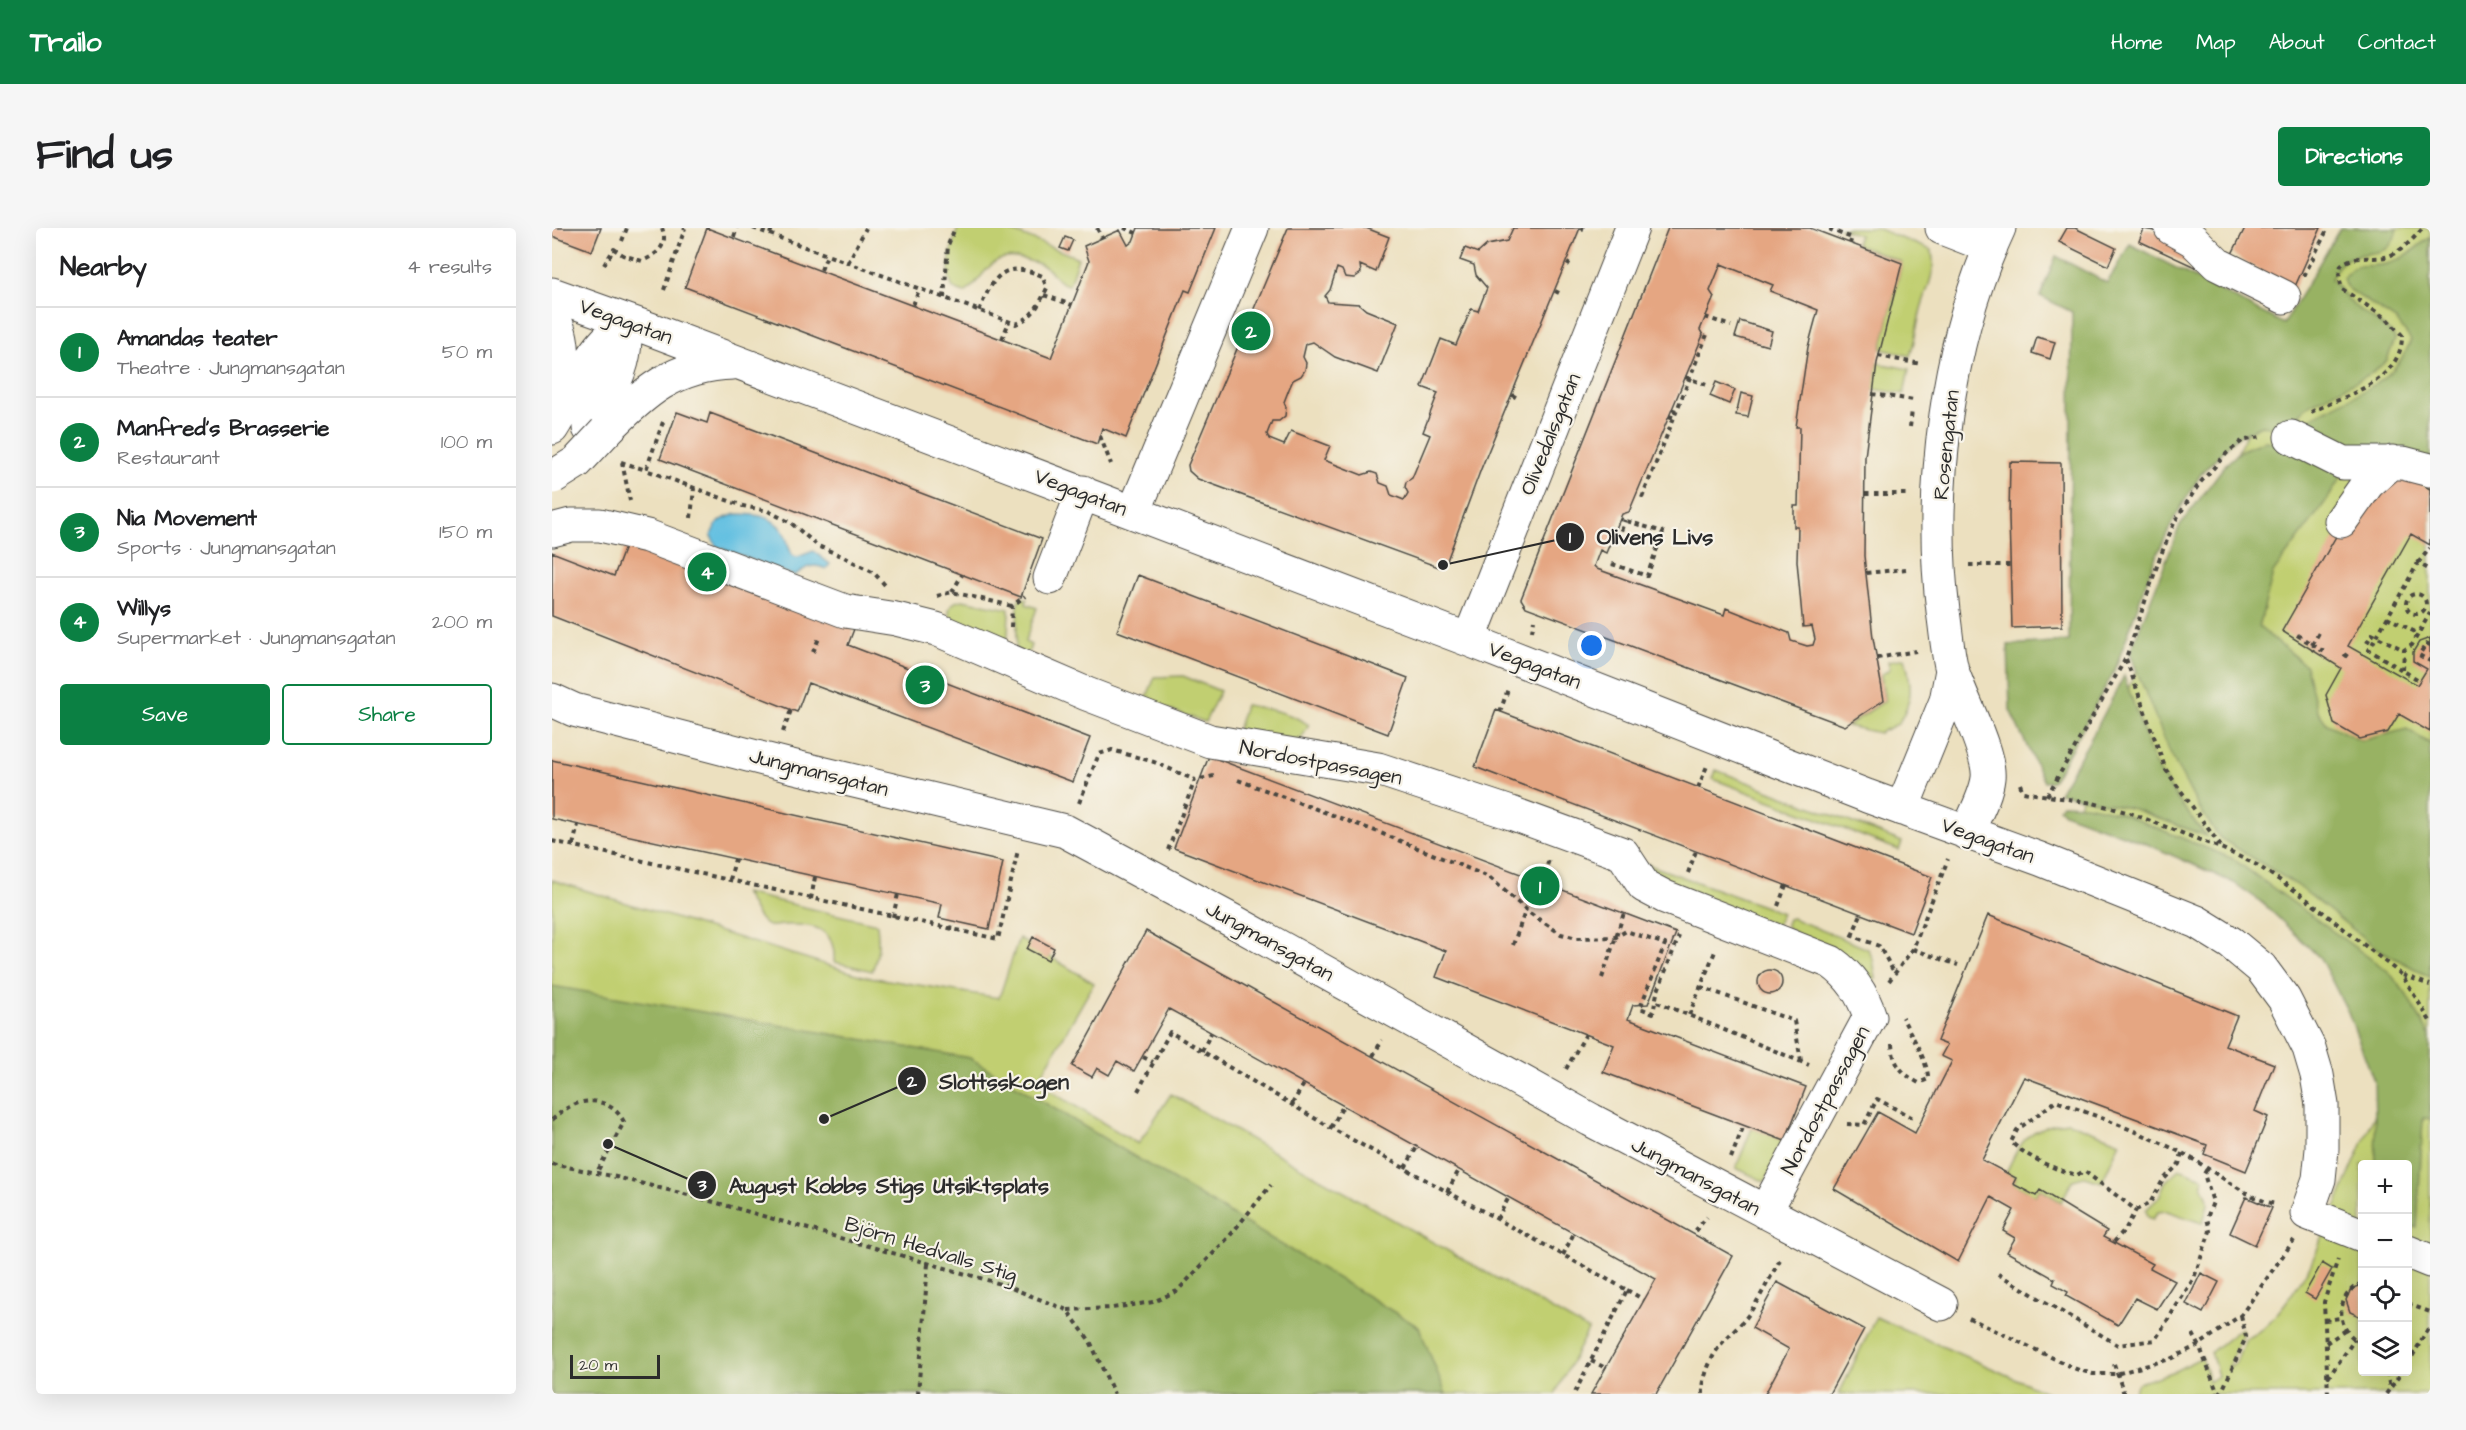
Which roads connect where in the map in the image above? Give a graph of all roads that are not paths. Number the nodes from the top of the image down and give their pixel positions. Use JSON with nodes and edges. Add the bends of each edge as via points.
{"nodes":[{"id":1,"x":1252,"y":228,"type":"edge"},
{"id":2,"x":1632,"y":228,"type":"edge"},
{"id":3,"x":1942,"y":228,"type":"edge"},
{"id":4,"x":2171,"y":228,"type":"edge"},
{"id":5,"x":1995,"y":238,"type":"edge"},
{"id":6,"x":2207,"y":238,"type":"edge"},
{"id":7,"x":552,"y":294,"type":"edge"},
{"id":8,"x":2284,"y":297,"type":"road end"},
{"id":9,"x":552,"y":315,"type":"edge"},
{"id":10,"x":628,"y":325,"type":"junction"},
{"id":11,"x":738,"y":363,"type":"junction"},
{"id":12,"x":572,"y":423,"type":"edge"},
{"id":13,"x":2291,"y":437,"type":"road end"},
{"id":14,"x":2392,"y":462,"type":"junction"},
{"id":15,"x":2430,"y":470,"type":"edge"},
{"id":16,"x":552,"y":478,"type":"edge"},
{"id":17,"x":1083,"y":492,"type":"junction"},
{"id":18,"x":1134,"y":512,"type":"junction"},
{"id":19,"x":2341,"y":521,"type":"dead end"},
{"id":20,"x":552,"y":530,"type":"edge"},
{"id":21,"x":1050,"y":578,"type":"dead end"},
{"id":22,"x":1469,"y":639,"type":"junction"},
{"id":23,"x":1952,"y":670,"type":"junction"},
{"id":24,"x":552,"y":700,"type":"edge"},
{"id":25,"x":1902,"y":809,"type":"junction"},
{"id":26,"x":1959,"y":841,"type":"junction"},
{"id":27,"x":1765,"y":1212,"type":"junction"},
{"id":28,"x":2353,"y":1231,"type":"edge"},
{"id":29,"x":2412,"y":1254,"type":"edge"},
{"id":30,"x":2430,"y":1261,"type":"edge"},
{"id":31,"x":1941,"y":1304,"type":"road end"}],
"edges":[{"from":1,"to":18,"type":"street"},
{"from":2,"to":22,"type":"street","name":"Olivedalsgatan"},
{"from":3,"to":5,"type":"street"},
{"from":4,"to":6,"type":"street"},
{"from":5,"to":23,"type":"street","name":"Rosengatan","via":[[1969,308],[1944,434],[1940,573]]},
{"from":6,"to":8,"type":"street","via":[[2217,264]]},
{"from":7,"to":10,"type":"street","name":"Vegagatan"},
{"from":9,"to":12,"type":"street","via":[[559,333],[561,382]]},
{"from":10,"to":11,"type":"street","name":"Vegagatan"},
{"from":10,"to":12,"type":"street","via":[[612,388]]},
{"from":11,"to":12,"type":"street","via":[[712,364],[671,377],[633,403]]},
{"from":11,"to":17,"type":"street","name":"Vegagatan"},
{"from":12,"to":16,"type":"street","bridge":true,"via":[[576,462]]},
{"from":13,"to":14,"type":"street","via":[[2343,463]]},
{"from":14,"to":15,"type":"street"},
{"from":14,"to":19,"type":"street","via":[[2368,483]]},
{"from":17,"to":18,"type":"street","name":"Vegagatan"},
{"from":17,"to":21,"type":"street"},
{"from":18,"to":22,"type":"street","name":"Vegagatan"},
{"from":20,"to":27,"type":"street","name":"Nordostpassagen","via":[[571,525],[600,525],[647,536],[845,611],[936,629],[1087,694],[1210,741],[1378,769],[1511,813],[1623,854],[1644,886],[1689,891],[1727,921],[1831,962],[1844,971],[1865,999],[1870,1017]]},
{"from":22,"to":25,"type":"street","name":"Vegagatan"},
{"from":23,"to":25,"type":"street","name":"Rosengatan","via":[[1946,701]]},
{"from":23,"to":26,"type":"street","name":"Rosengatan","via":[[1986,759],[1988,775],[1986,788]]},
{"from":24,"to":27,"type":"street","name":"Jungmansgatan","via":[[574,710],[765,759],[1065,831]]},
{"from":25,"to":26,"type":"street","name":"Vegagatan"},
{"from":26,"to":28,"type":"street","name":"Vegagatan","via":[[2040,859],[2197,922],[2231,943],[2260,968],[2284,999],[2308,1048],[2322,1105],[2319,1179],[2294,1208]]},
{"from":27,"to":31,"type":"street","name":"Jungmansgatan"},
{"from":29,"to":30,"type":"street"}]}
